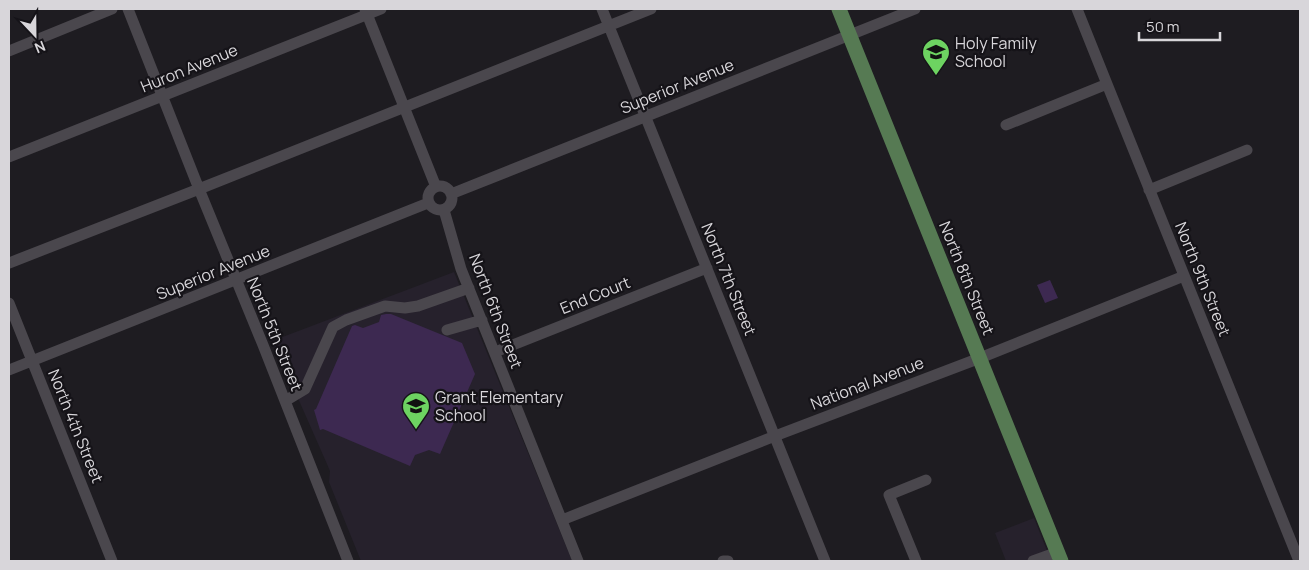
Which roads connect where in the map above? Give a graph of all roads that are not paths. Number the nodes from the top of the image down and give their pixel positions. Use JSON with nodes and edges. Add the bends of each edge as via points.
{"nodes":[{"id":1,"x":112,"y":9,"type":"edge"},
{"id":2,"x":128,"y":9,"type":"edge"},
{"id":3,"x":381,"y":9,"type":"edge"},
{"id":4,"x":602,"y":9,"type":"edge"},
{"id":5,"x":651,"y":9,"type":"edge"},
{"id":6,"x":839,"y":9,"type":"edge"},
{"id":7,"x":915,"y":9,"type":"edge"},
{"id":8,"x":1077,"y":9,"type":"edge"},
{"id":9,"x":366,"y":11,"type":"edge"},
{"id":10,"x":609,"y":26,"type":"junction"},
{"id":11,"x":849,"y":35,"type":"junction"},
{"id":12,"x":9,"y":51,"type":"edge"},
{"id":13,"x":1107,"y":84,"type":"junction"},
{"id":14,"x":162,"y":96,"type":"junction"},
{"id":15,"x":404,"y":108,"type":"junction"},
{"id":16,"x":645,"y":116,"type":"junction"},
{"id":17,"x":1006,"y":125,"type":"dead end"},
{"id":18,"x":1247,"y":150,"type":"dead end"},
{"id":19,"x":9,"y":157,"type":"edge"},
{"id":20,"x":436,"y":187,"type":"junction"},
{"id":21,"x":199,"y":189,"type":"junction"},
{"id":22,"x":1149,"y":190,"type":"junction"},
{"id":23,"x":451,"y":194,"type":"junction"},
{"id":24,"x":428,"y":203,"type":"junction"},
{"id":25,"x":444,"y":210,"type":"junction"},
{"id":26,"x":9,"y":263,"type":"edge"},
{"id":27,"x":707,"y":268,"type":"junction"},
{"id":28,"x":1184,"y":276,"type":"junction"},
{"id":29,"x":236,"y":280,"type":"junction"},
{"id":30,"x":469,"y":288,"type":"junction"},
{"id":31,"x":9,"y":303,"type":"edge"},
{"id":32,"x":482,"y":320,"type":"junction"},
{"id":33,"x":446,"y":330,"type":"dead end"},
{"id":34,"x":495,"y":352,"type":"junction"},
{"id":35,"x":980,"y":358,"type":"junction"},
{"id":36,"x":32,"y":361,"type":"junction"},
{"id":37,"x":9,"y":370,"type":"edge"},
{"id":38,"x":285,"y":401,"type":"junction"},
{"id":39,"x":775,"y":436,"type":"junction"},
{"id":40,"x":926,"y":480,"type":"dead end"},
{"id":41,"x":562,"y":520,"type":"junction"},
{"id":42,"x":1060,"y":557,"type":"edge"},
{"id":43,"x":112,"y":561,"type":"edge"},
{"id":44,"x":348,"y":561,"type":"edge"},
{"id":45,"x":578,"y":561,"type":"edge"},
{"id":46,"x":723,"y":561,"type":"edge"},
{"id":47,"x":728,"y":561,"type":"edge"},
{"id":48,"x":825,"y":561,"type":"edge"},
{"id":49,"x":916,"y":561,"type":"edge"},
{"id":50,"x":1033,"y":561,"type":"edge"},
{"id":51,"x":1299,"y":561,"type":"edge"}],
"edges":[{"from":1,"to":12,"type":"street"},
{"from":2,"to":14,"type":"street","name":"North 5th Street"},
{"from":3,"to":9,"type":"street","name":"Huron Avenue"},
{"from":4,"to":10,"type":"street","name":"North 7th Street"},
{"from":5,"to":10,"type":"street"},
{"from":6,"to":11,"type":"main road","name":"North 8th Street"},
{"from":7,"to":11,"type":"street","name":"Superior Avenue"},
{"from":8,"to":13,"type":"street","name":"North 9th Street"},
{"from":9,"to":14,"type":"street","name":"Huron Avenue"},
{"from":9,"to":15,"type":"street"},
{"from":10,"to":15,"type":"street"},
{"from":10,"to":16,"type":"street","name":"North 7th Street"},
{"from":11,"to":16,"type":"street","name":"Superior Avenue"},
{"from":11,"to":35,"type":"main road","name":"North 8th Street"},
{"from":13,"to":17,"type":"street"},
{"from":13,"to":22,"type":"street","name":"North 9th Street"},
{"from":14,"to":19,"type":"street","name":"Huron Avenue"},
{"from":14,"to":21,"type":"street","name":"North 5th Street"},
{"from":15,"to":20,"type":"street"},
{"from":15,"to":21,"type":"street"},
{"from":16,"to":23,"type":"street","name":"Superior Avenue"},
{"from":16,"to":27,"type":"street","name":"North 7th Street"},
{"from":18,"to":22,"type":"street"},
{"from":20,"to":23,"type":"street","via":[[447,188]]},
{"from":20,"to":24,"type":"street","via":[[428,195]]},
{"from":21,"to":26,"type":"street"},
{"from":21,"to":29,"type":"street","name":"North 5th Street"},
{"from":22,"to":28,"type":"street","name":"North 9th Street"},
{"from":23,"to":25,"type":"street","via":[[452,202]]},
{"from":24,"to":25,"type":"street","via":[[433,209]]},
{"from":24,"to":29,"type":"street","name":"Superior Avenue"},
{"from":25,"to":30,"type":"street","name":"North 6th Street"},
{"from":27,"to":34,"type":"street","name":"End Court"},
{"from":27,"to":39,"type":"street","name":"North 7th Street"},
{"from":28,"to":35,"type":"street","name":"National Avenue"},
{"from":28,"to":51,"type":"street","name":"North 9th Street"},
{"from":29,"to":36,"type":"street","name":"Superior Avenue"},
{"from":29,"to":38,"type":"street","name":"North 5th Street"},
{"from":30,"to":32,"type":"street","name":"North 6th Street"},
{"from":30,"to":38,"type":"street","via":[[418,306],[384,306],[333,327],[305,389]]},
{"from":31,"to":36,"type":"street","name":"North 4th Street"},
{"from":32,"to":33,"type":"street"},
{"from":32,"to":34,"type":"street","name":"North 6th Street"},
{"from":34,"to":41,"type":"street","name":"North 6th Street"},
{"from":35,"to":39,"type":"street","name":"National Avenue"},
{"from":35,"to":42,"type":"main road","name":"North 8th Street"},
{"from":36,"to":37,"type":"street","name":"Superior Avenue"},
{"from":36,"to":43,"type":"street","name":"North 4th Street"},
{"from":38,"to":44,"type":"street","name":"North 5th Street"},
{"from":39,"to":41,"type":"street","name":"National Avenue"},
{"from":39,"to":48,"type":"street","name":"North 7th Street"},
{"from":40,"to":49,"type":"street","via":[[889,495]]},
{"from":41,"to":45,"type":"street","name":"North 6th Street"},
{"from":42,"to":50,"type":"street"},
{"from":46,"to":47,"type":"street"}]}
